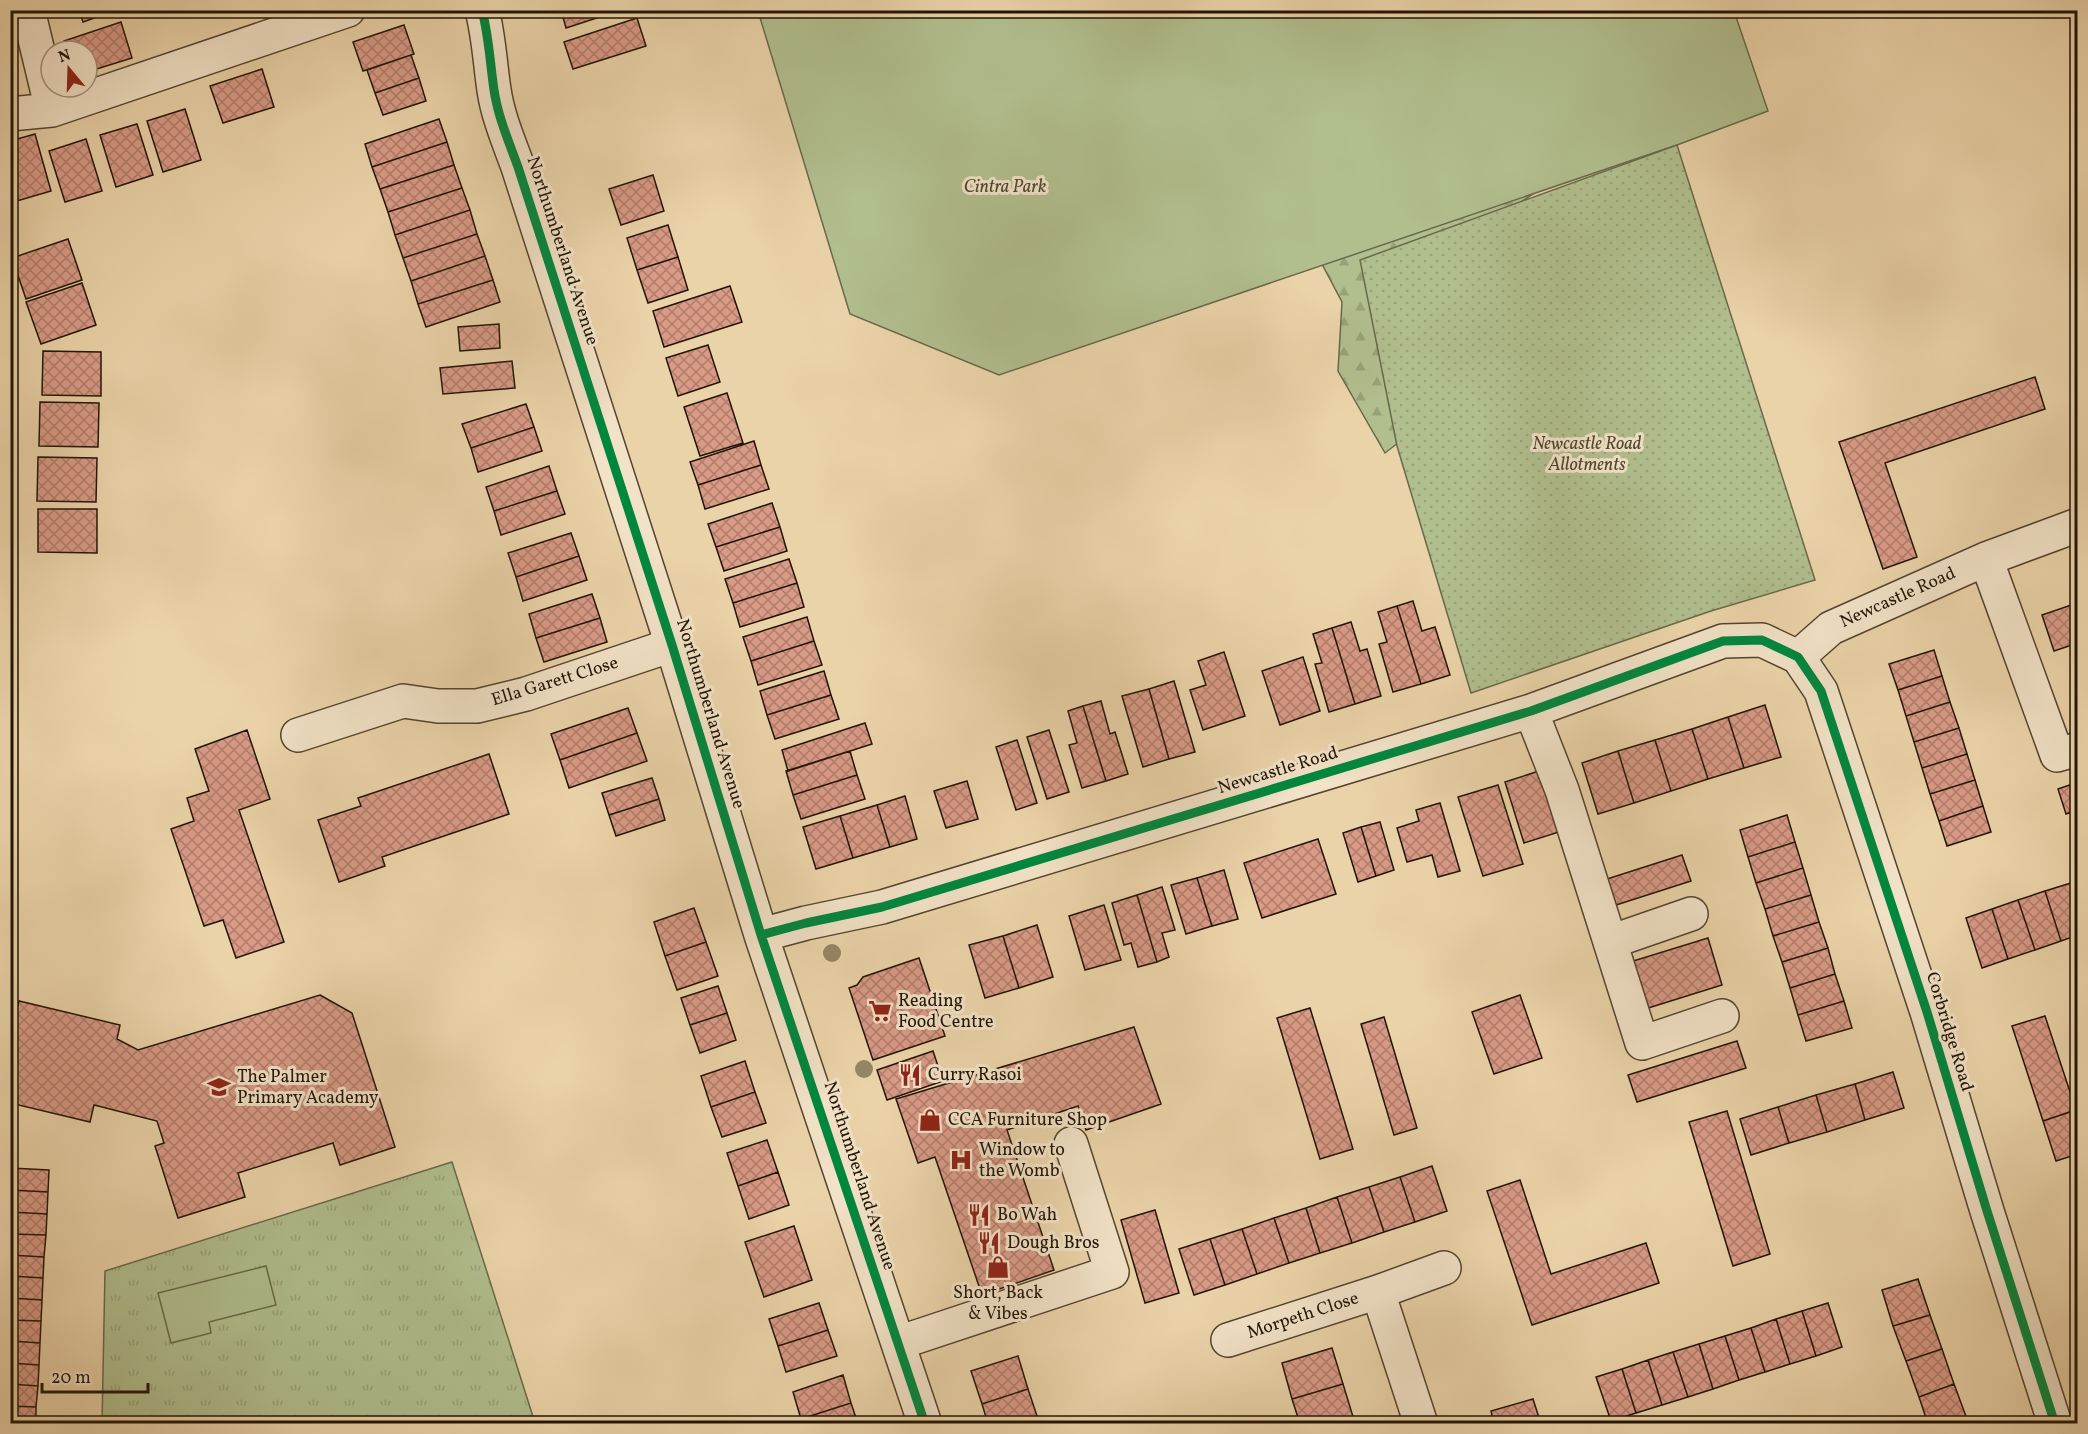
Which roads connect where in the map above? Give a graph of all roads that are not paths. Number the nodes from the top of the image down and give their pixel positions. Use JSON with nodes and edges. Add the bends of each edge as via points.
{"nodes":[{"id":1,"x":28,"y":10,"type":"edge"},
{"id":2,"x":348,"y":10,"type":"edge"},
{"id":3,"x":482,"y":10,"type":"edge"},
{"id":4,"x":52,"y":110,"type":"junction"},
{"id":5,"x":10,"y":114,"type":"edge"},
{"id":6,"x":2078,"y":525,"type":"edge"},
{"id":7,"x":1986,"y":559,"type":"junction"},
{"id":8,"x":672,"y":645,"type":"junction"},
{"id":9,"x":1798,"y":657,"type":"junction"},
{"id":10,"x":1531,"y":711,"type":"junction"},
{"id":11,"x":298,"y":735,"type":"dead end"},
{"id":12,"x":2078,"y":749,"type":"edge"},
{"id":13,"x":1691,"y":914,"type":"dead end"},
{"id":14,"x":761,"y":935,"type":"junction"},
{"id":15,"x":1610,"y":942,"type":"junction"},
{"id":16,"x":1722,"y":1016,"type":"dead end"},
{"id":17,"x":1071,"y":1144,"type":"dead end"},
{"id":18,"x":1444,"y":1268,"type":"dead end"},
{"id":19,"x":1378,"y":1292,"type":"junction"},
{"id":20,"x":1228,"y":1340,"type":"dead end"},
{"id":21,"x":898,"y":1343,"type":"junction"},
{"id":22,"x":925,"y":1424,"type":"edge"},
{"id":23,"x":1421,"y":1424,"type":"edge"},
{"id":24,"x":2055,"y":1424,"type":"edge"}],
"edges":[{"from":1,"to":4,"type":"street"},
{"from":2,"to":4,"type":"street"},
{"from":3,"to":8,"type":"street","name":"Northumberland Avenue","via":[[503,126]]},
{"from":4,"to":5,"type":"street"},
{"from":6,"to":7,"type":"street","name":"Newcastle Road"},
{"from":7,"to":9,"type":"street","name":"Newcastle Road","via":[[1831,628]]},
{"from":7,"to":12,"type":"street","via":[[2057,755]]},
{"from":8,"to":11,"type":"street","name":"Ella Garett Close","via":[[526,694],[477,706],[438,706],[403,700]]},
{"from":8,"to":14,"type":"street","name":"Northumberland Avenue"},
{"from":9,"to":10,"type":"street","name":"Newcastle Road","via":[[1762,640],[1723,641]]},
{"from":9,"to":24,"type":"street","name":"Corbridge Road","via":[[1821,691],[1927,1012]]},
{"from":10,"to":14,"type":"street","name":"Newcastle Road","via":[[882,907]]},
{"from":10,"to":15,"type":"street","via":[[1562,790]]},
{"from":13,"to":15,"type":"street"},
{"from":14,"to":21,"type":"street","name":"Northumberland Avenue"},
{"from":15,"to":16,"type":"street","via":[[1642,1043]]},
{"from":17,"to":21,"type":"street","via":[[1112,1272]]},
{"from":18,"to":19,"type":"street","name":"Morpeth Close"},
{"from":19,"to":20,"type":"street","name":"Morpeth Close"},
{"from":19,"to":23,"type":"street","name":"Morpeth Close"},
{"from":21,"to":22,"type":"street","name":"Northumberland Avenue"}]}
